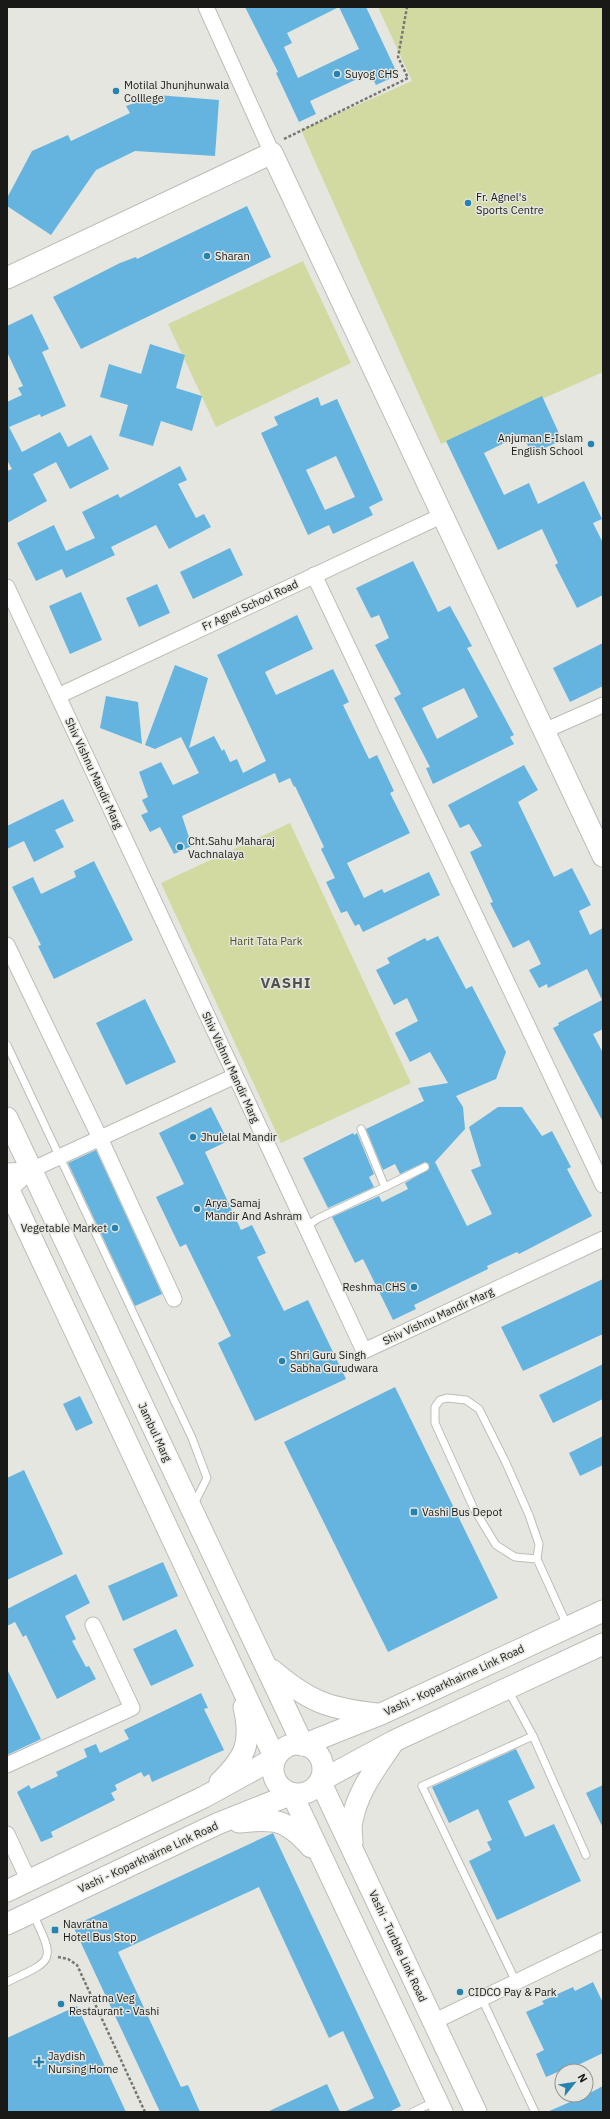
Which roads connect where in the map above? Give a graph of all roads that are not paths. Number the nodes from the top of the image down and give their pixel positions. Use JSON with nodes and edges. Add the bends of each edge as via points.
{"nodes":[{"id":1,"x":206,"y":7,"type":"edge"},
{"id":2,"x":271,"y":150,"type":"junction"},
{"id":3,"x":7,"y":278,"type":"edge"},
{"id":4,"x":443,"y":515,"type":"junction"},
{"id":5,"x":314,"y":575,"type":"junction"},
{"id":6,"x":7,"y":587,"type":"edge"},
{"id":7,"x":58,"y":696,"type":"junction"},
{"id":8,"x":603,"y":705,"type":"edge"},
{"id":9,"x":544,"y":731,"type":"junction"},
{"id":10,"x":603,"y":856,"type":"edge"},
{"id":11,"x":7,"y":946,"type":"edge"},
{"id":12,"x":7,"y":1045,"type":"edge"},
{"id":13,"x":235,"y":1076,"type":"junction"},
{"id":14,"x":7,"y":1118,"type":"edge"},
{"id":15,"x":361,"y":1129,"type":"dead end"},
{"id":16,"x":100,"y":1138,"type":"junction"},
{"id":17,"x":60,"y":1157,"type":"junction"},
{"id":18,"x":425,"y":1167,"type":"dead end"},
{"id":19,"x":31,"y":1170,"type":"junction"},
{"id":20,"x":7,"y":1171,"type":"edge"},
{"id":21,"x":603,"y":1185,"type":"edge"},
{"id":22,"x":385,"y":1187,"type":"junction"},
{"id":23,"x":8,"y":1190,"type":"edge"},
{"id":24,"x":306,"y":1227,"type":"junction"},
{"id":25,"x":603,"y":1239,"type":"edge"},
{"id":26,"x":174,"y":1299,"type":"dead end"},
{"id":27,"x":192,"y":1509,"type":"junction"},
{"id":28,"x":537,"y":1559,"type":"junction"},
{"id":29,"x":603,"y":1610,"type":"edge"},
{"id":30,"x":94,"y":1626,"type":"dead end"},
{"id":31,"x":568,"y":1627,"type":"junction"},
{"id":32,"x":603,"y":1644,"type":"edge"},
{"id":33,"x":265,"y":1664,"type":"junction"},
{"id":34,"x":238,"y":1677,"type":"junction"},
{"id":35,"x":507,"y":1688,"type":"junction"},
{"id":36,"x":381,"y":1714,"type":"junction"},
{"id":37,"x":533,"y":1736,"type":"junction"},
{"id":38,"x":394,"y":1741,"type":"junction"},
{"id":39,"x":303,"y":1745,"type":"junction"},
{"id":40,"x":275,"y":1758,"type":"junction"},
{"id":41,"x":7,"y":1765,"type":"edge"},
{"id":42,"x":320,"y":1781,"type":"junction"},
{"id":43,"x":292,"y":1794,"type":"junction"},
{"id":44,"x":204,"y":1797,"type":"junction"},
{"id":45,"x":217,"y":1824,"type":"junction"},
{"id":46,"x":7,"y":1834,"type":"edge"},
{"id":47,"x":352,"y":1848,"type":"junction"},
{"id":48,"x":586,"y":1855,"type":"dead end"},
{"id":49,"x":323,"y":1862,"type":"junction"},
{"id":50,"x":29,"y":1881,"type":"junction"},
{"id":51,"x":8,"y":1890,"type":"edge"},
{"id":52,"x":32,"y":1912,"type":"junction"},
{"id":53,"x":7,"y":1924,"type":"edge"},
{"id":54,"x":603,"y":1940,"type":"edge"},
{"id":55,"x":7,"y":1982,"type":"edge"},
{"id":56,"x":516,"y":1982,"type":"junction"},
{"id":57,"x":482,"y":1999,"type":"junction"},
{"id":58,"x":433,"y":2022,"type":"junction"},
{"id":59,"x":439,"y":2106,"type":"edge"},
{"id":60,"x":413,"y":2112,"type":"edge"},
{"id":61,"x":476,"y":2112,"type":"edge"},
{"id":62,"x":535,"y":2112,"type":"edge"}],
"edges":[{"from":1,"to":2,"type":"street"},
{"from":2,"to":3,"type":"main road"},
{"from":2,"to":4,"type":"main road"},
{"from":4,"to":5,"type":"street","name":"Fr Agnel School Road"},
{"from":4,"to":9,"type":"main road"},
{"from":5,"to":7,"type":"street","name":"Fr Agnel School Road"},
{"from":5,"to":21,"type":"street"},
{"from":6,"to":7,"type":"street","name":"Shiv Vishnu Mandir Marg"},
{"from":7,"to":13,"type":"street","name":"Shiv Vishnu Mandir Marg"},
{"from":8,"to":9,"type":"street"},
{"from":9,"to":10,"type":"main road"},
{"from":11,"to":16,"type":"street"},
{"from":12,"to":17,"type":"lane"},
{"from":13,"to":16,"type":"street"},
{"from":13,"to":24,"type":"street","name":"Shiv Vishnu Mandir Marg"},
{"from":14,"to":19,"type":"main road","name":"Jambul Marg"},
{"from":15,"to":22,"type":"lane"},
{"from":16,"to":17,"type":"street"},
{"from":16,"to":26,"type":"street"},
{"from":17,"to":19,"type":"street"},
{"from":17,"to":27,"type":"lane","via":[[192,1438],[207,1478]]},
{"from":18,"to":22,"type":"lane"},
{"from":19,"to":20,"type":"street"},
{"from":19,"to":23,"type":"street"},
{"from":19,"to":27,"type":"main road","name":"Jambul Marg"},
{"from":22,"to":24,"type":"lane","via":[[317,1219]]},
{"from":23,"to":34,"type":"main road"},
{"from":24,"to":25,"type":"street","name":"Shiv Vishnu Mandir Marg","via":[[364,1351]]},
{"from":27,"to":33,"type":"main road","name":"Jambul Marg"},
{"from":28,"to":28,"type":"lane","via":[[515,1557],[496,1545],[474,1509],[435,1423],[435,1407],[440,1400],[466,1400],[479,1409],[529,1515],[539,1544]]},
{"from":28,"to":31,"type":"lane"},
{"from":29,"to":31,"type":"main road","name":"Vashi - Koparkhairne Link Road"},
{"from":30,"to":41,"type":"street","via":[[132,1708]]},
{"from":31,"to":36,"type":"main road","name":"Vashi - Koparkhairne Link Road"},
{"from":32,"to":35,"type":"main road"},
{"from":33,"to":36,"type":"main road","via":[[295,1690],[318,1702],[344,1711]]},
{"from":33,"to":39,"type":"main road","name":"Jambul Marg"},
{"from":34,"to":40,"type":"main road"},
{"from":34,"to":44,"type":"main road","via":[[247,1721],[245,1753],[235,1768]]},
{"from":35,"to":37,"type":"lane"},
{"from":35,"to":38,"type":"main road"},
{"from":36,"to":39,"type":"main road","name":"Vashi - Koparkhairne Link Road"},
{"from":37,"to":48,"type":"lane"},
{"from":37,"to":56,"type":"lane","via":[[422,1786]]},
{"from":38,"to":42,"type":"main road"},
{"from":38,"to":47,"type":"main road","via":[[368,1778],[357,1802],[351,1822]]},
{"from":39,"to":40,"type":"main road","via":[[287,1746]]},
{"from":39,"to":42,"type":"main road","via":[[316,1752],[320,1759],[323,1766]]},
{"from":40,"to":43,"type":"main road","via":[[274,1780],[284,1791]]},
{"from":40,"to":44,"type":"main road"},
{"from":42,"to":43,"type":"main road","via":[[308,1793]]},
{"from":42,"to":47,"type":"main road","name":"Vashi - Turbhe Link Road"},
{"from":43,"to":45,"type":"main road","name":"Vashi - Koparkhairne Link Road"},
{"from":43,"to":49,"type":"main road"},
{"from":44,"to":50,"type":"main road"},
{"from":45,"to":49,"type":"main road","via":[[261,1819],[276,1820],[290,1826]]},
{"from":45,"to":52,"type":"main road","name":"Vashi - Koparkhairne Link Road"},
{"from":46,"to":50,"type":"street"},
{"from":47,"to":58,"type":"main road","name":"Vashi - Turbhe Link Road"},
{"from":49,"to":59,"type":"main road"},
{"from":50,"to":51,"type":"main road"},
{"from":52,"to":53,"type":"main road","name":"Vashi - Koparkhairne Link Road"},
{"from":52,"to":55,"type":"lane","via":[[46,1939],[48,1955],[38,1968]]},
{"from":54,"to":56,"type":"street"},
{"from":56,"to":57,"type":"street"},
{"from":57,"to":58,"type":"street"},
{"from":57,"to":62,"type":"lane"},
{"from":58,"to":61,"type":"main road","name":"Vashi - Turbhe Link Road"},
{"from":59,"to":60,"type":"lane"}]}
